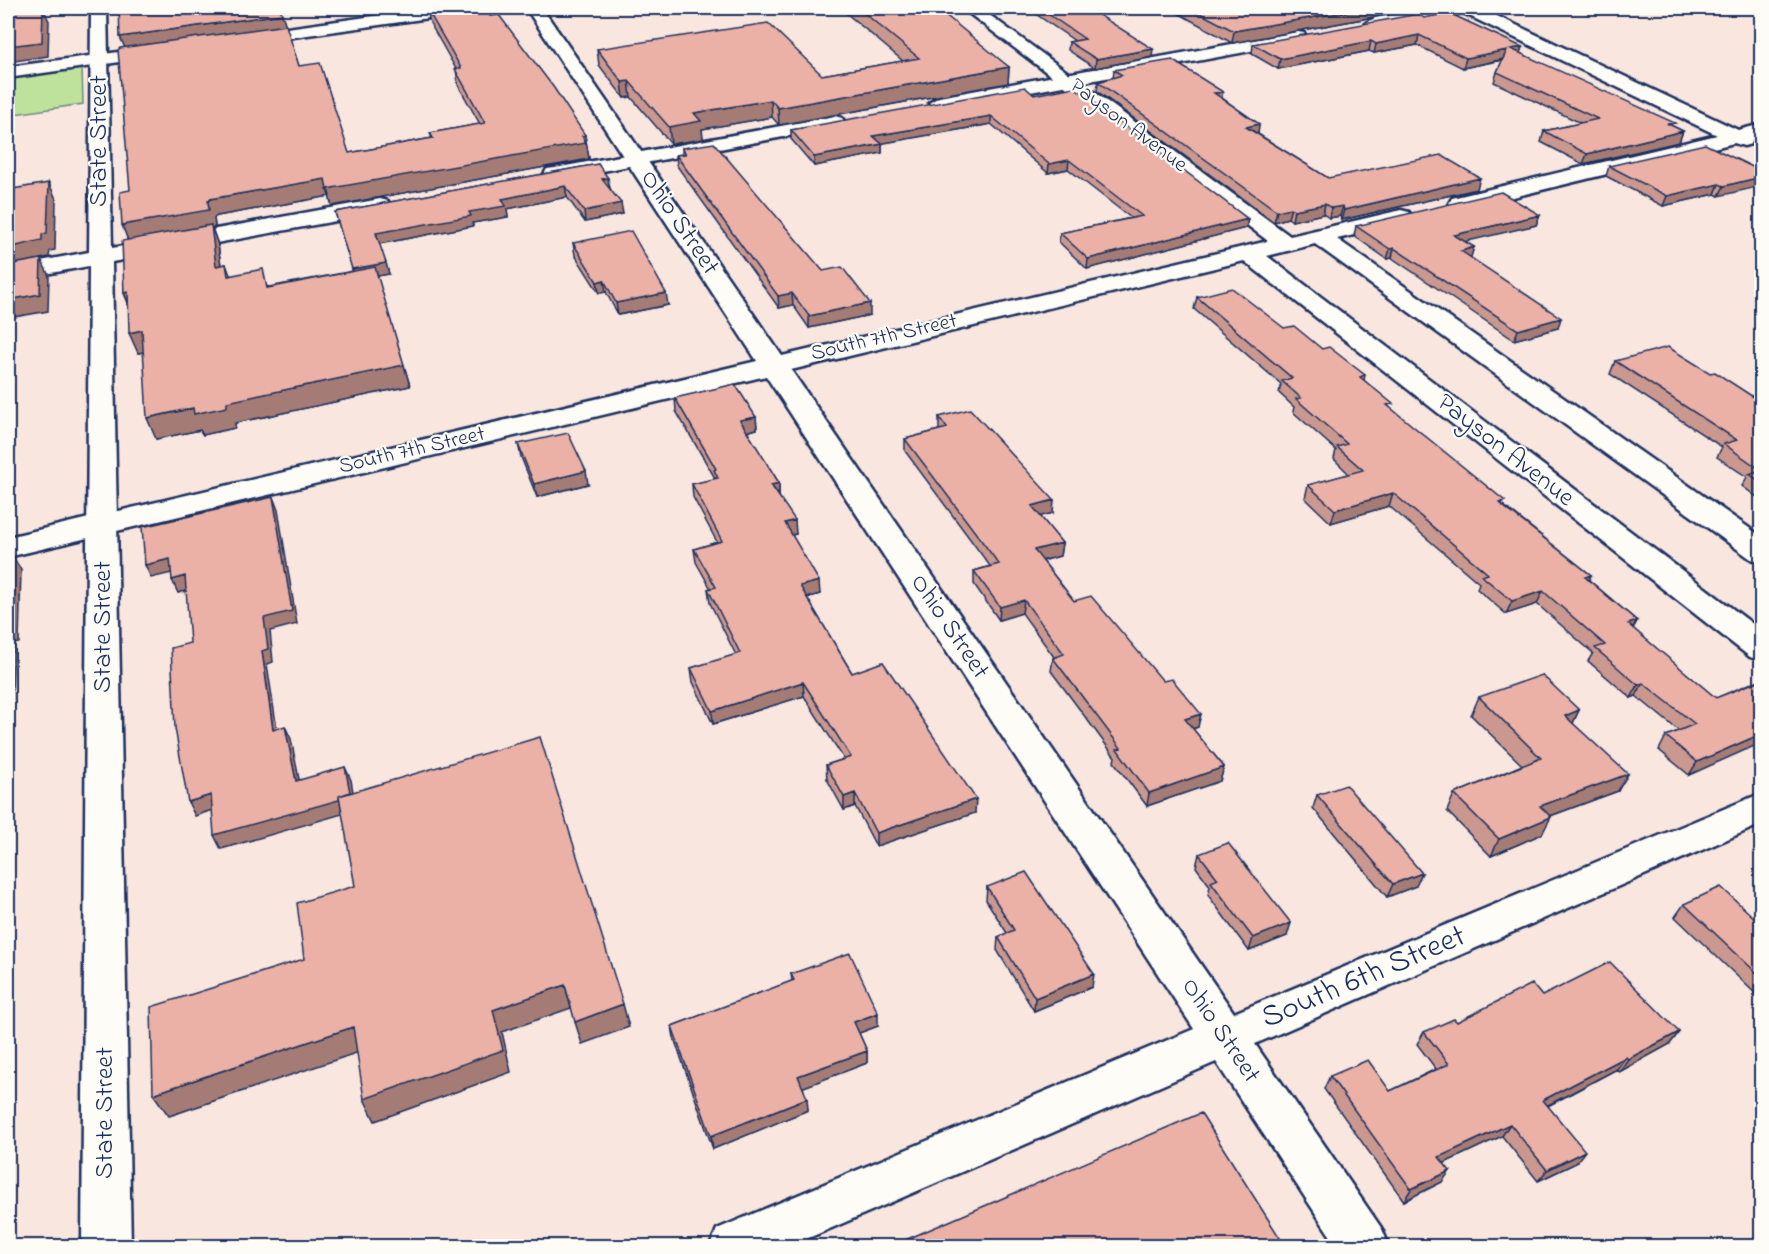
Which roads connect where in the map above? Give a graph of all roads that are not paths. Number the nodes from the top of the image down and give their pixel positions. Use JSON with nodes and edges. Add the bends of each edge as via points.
{"nodes":[{"id":1,"x":99,"y":8,"type":"edge"},
{"id":2,"x":465,"y":8,"type":"edge"},
{"id":3,"x":534,"y":8,"type":"edge"},
{"id":4,"x":970,"y":8,"type":"edge"},
{"id":5,"x":1461,"y":8,"type":"edge"},
{"id":6,"x":1467,"y":8,"type":"edge"},
{"id":7,"x":1357,"y":27,"type":"edge"},
{"id":8,"x":1322,"y":33,"type":"edge"},
{"id":9,"x":230,"y":41,"type":"edge"},
{"id":10,"x":182,"y":48,"type":"edge"},
{"id":11,"x":100,"y":60,"type":"junction"},
{"id":12,"x":8,"y":73,"type":"edge"},
{"id":13,"x":1066,"y":80,"type":"junction"},
{"id":14,"x":925,"y":106,"type":"edge"},
{"id":15,"x":854,"y":119,"type":"edge"},
{"id":16,"x":1761,"y":130,"type":"edge"},
{"id":17,"x":1737,"y":136,"type":"junction"},
{"id":18,"x":1761,"y":148,"type":"edge"},
{"id":19,"x":636,"y":159,"type":"junction"},
{"id":20,"x":531,"y":178,"type":"edge"},
{"id":21,"x":402,"y":202,"type":"edge"},
{"id":22,"x":1318,"y":236,"type":"junction"},
{"id":23,"x":1286,"y":244,"type":"junction"},
{"id":24,"x":1248,"y":253,"type":"junction"},
{"id":25,"x":101,"y":257,"type":"junction"},
{"id":26,"x":8,"y":274,"type":"edge"},
{"id":27,"x":774,"y":364,"type":"junction"},
{"id":28,"x":103,"y":525,"type":"junction"},
{"id":29,"x":8,"y":547,"type":"edge"},
{"id":30,"x":1761,"y":552,"type":"edge"},
{"id":31,"x":1761,"y":649,"type":"edge"},
{"id":32,"x":1761,"y":808,"type":"edge"},
{"id":33,"x":1224,"y":1037,"type":"junction"},
{"id":34,"x":107,"y":1246,"type":"edge"},
{"id":35,"x":734,"y":1246,"type":"edge"},
{"id":36,"x":1365,"y":1246,"type":"edge"}],
"edges":[{"from":1,"to":11,"type":"street","name":"State Street"},
{"from":2,"to":9,"type":"street"},
{"from":3,"to":19,"type":"street","name":"Ohio Street"},
{"from":4,"to":13,"type":"street","name":"Payson Avenue"},
{"from":5,"to":7,"type":"street"},
{"from":6,"to":17,"type":"street"},
{"from":8,"to":13,"type":"street"},
{"from":10,"to":11,"type":"street"},
{"from":11,"to":12,"type":"street"},
{"from":11,"to":25,"type":"street","name":"State Street"},
{"from":13,"to":14,"type":"street"},
{"from":13,"to":23,"type":"street","name":"Payson Avenue"},
{"from":15,"to":19,"type":"street"},
{"from":16,"to":17,"type":"street","name":"South 7th Street"},
{"from":17,"to":18,"type":"street"},
{"from":17,"to":22,"type":"street","name":"South 7th Street"},
{"from":19,"to":20,"type":"street"},
{"from":19,"to":27,"type":"street","name":"Ohio Street"},
{"from":21,"to":25,"type":"street"},
{"from":22,"to":23,"type":"street","name":"South 7th Street"},
{"from":22,"to":30,"type":"street"},
{"from":23,"to":24,"type":"street","name":"South 7th Street"},
{"from":24,"to":27,"type":"street","name":"South 7th Street"},
{"from":24,"to":31,"type":"street","name":"Payson Avenue"},
{"from":25,"to":26,"type":"street"},
{"from":25,"to":28,"type":"street","name":"State Street"},
{"from":27,"to":28,"type":"street","name":"South 7th Street"},
{"from":27,"to":33,"type":"street","name":"Ohio Street"},
{"from":28,"to":29,"type":"street","name":"South 7th Street"},
{"from":28,"to":34,"type":"street","name":"State Street"},
{"from":32,"to":33,"type":"street","name":"South 6th Street"},
{"from":33,"to":35,"type":"street","name":"South 6th Street"},
{"from":33,"to":36,"type":"street","name":"Ohio Street"}]}
